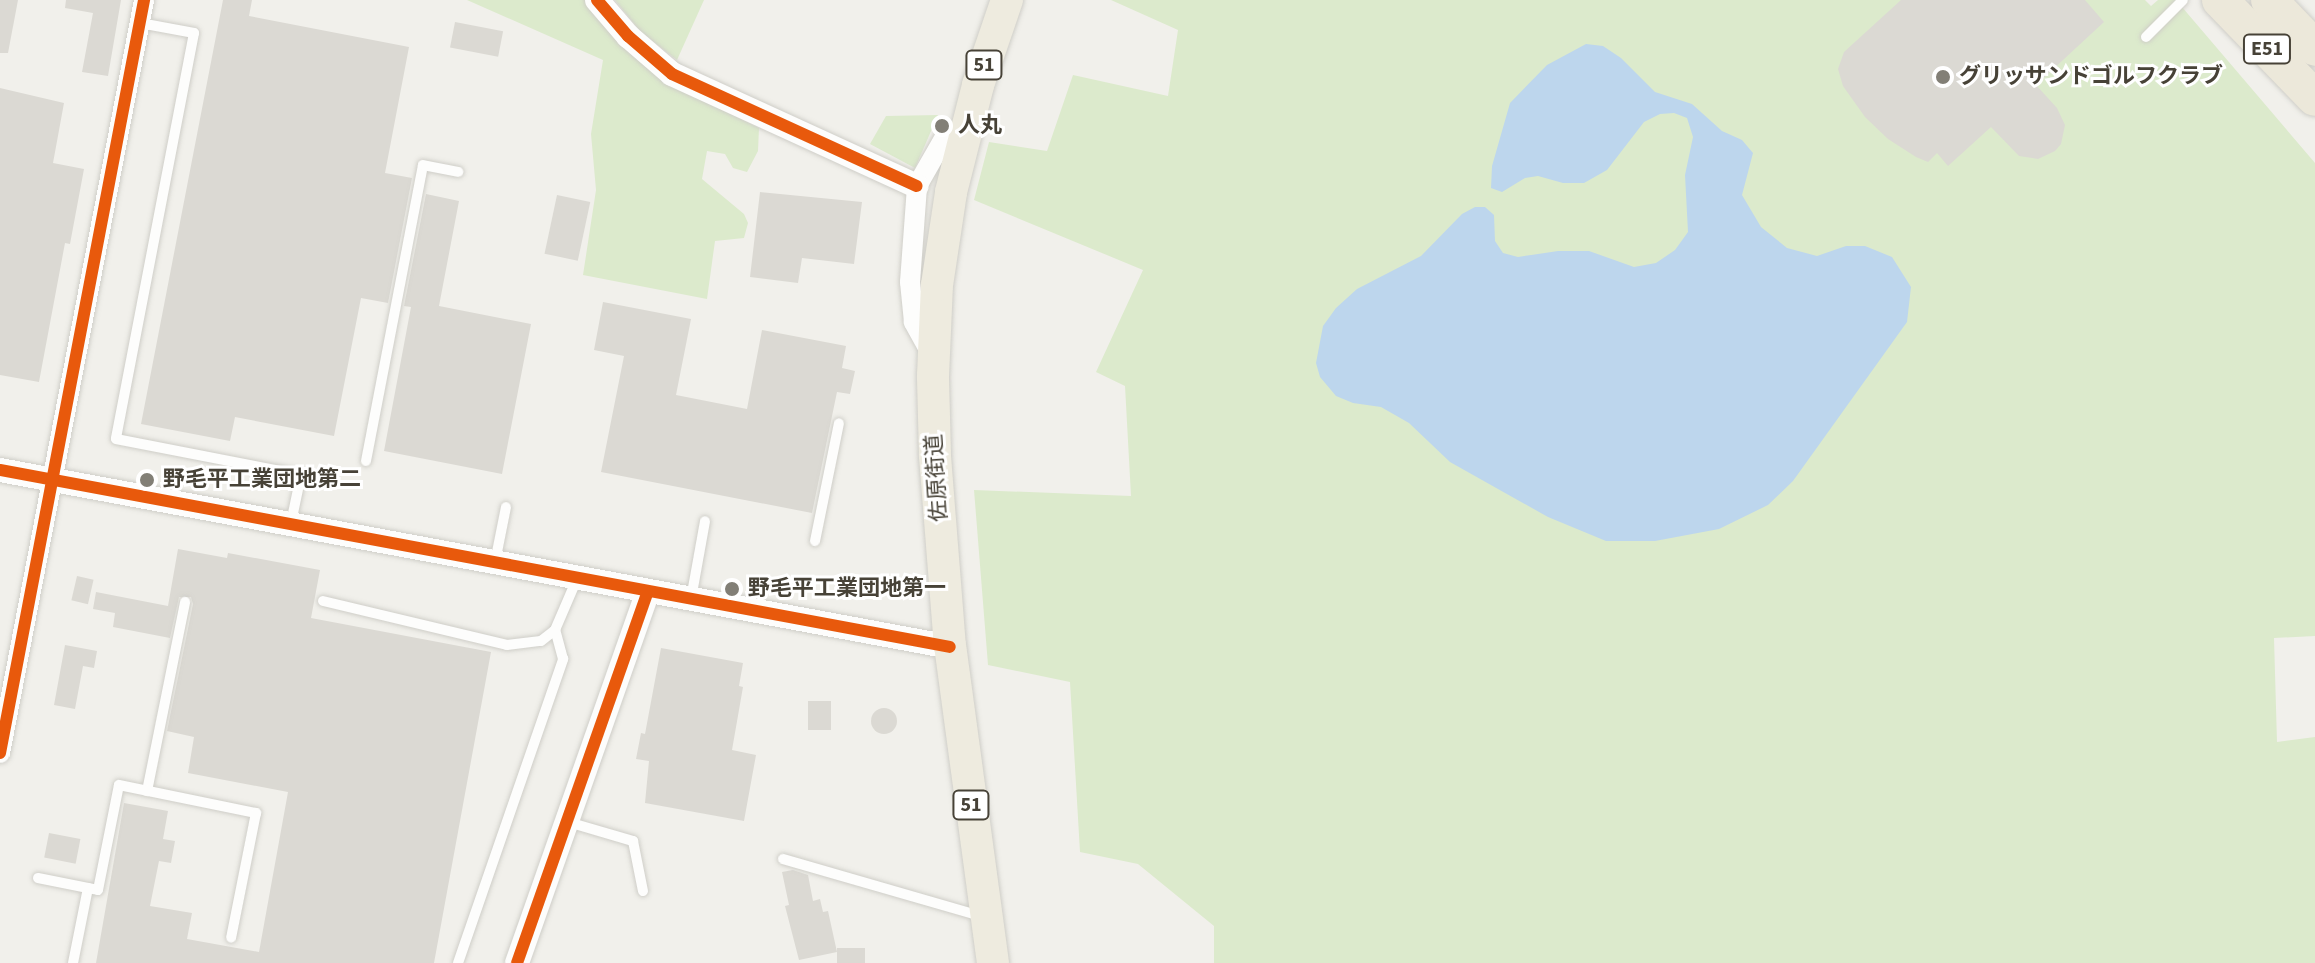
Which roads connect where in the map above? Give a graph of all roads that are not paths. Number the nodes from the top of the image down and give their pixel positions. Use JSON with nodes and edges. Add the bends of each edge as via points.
{"nodes":[{"id":1,"x":144,"y":0,"type":"edge"},
{"id":2,"x":597,"y":0,"type":"edge"},
{"id":3,"x":1007,"y":0,"type":"edge"},
{"id":4,"x":2183,"y":0,"type":"edge"},
{"id":5,"x":2220,"y":0,"type":"edge"},
{"id":6,"x":2269,"y":0,"type":"edge"},
{"id":7,"x":140,"y":23,"type":"junction"},
{"id":8,"x":2146,"y":37,"type":"dead end"},
{"id":9,"x":2315,"y":48,"type":"edge"},
{"id":10,"x":2315,"y":98,"type":"edge"},
{"id":11,"x":964,"y":131,"type":"junction"},
{"id":12,"x":458,"y":172,"type":"dead end"},
{"id":13,"x":917,"y":186,"type":"junction"},
{"id":14,"x":934,"y":359,"type":"junction"},
{"id":15,"x":839,"y":423,"type":"dead end"},
{"id":16,"x":366,"y":461,"type":"dead end"},
{"id":17,"x":0,"y":470,"type":"edge"},
{"id":18,"x":51,"y":480,"type":"junction"},
{"id":19,"x":506,"y":507,"type":"dead end"},
{"id":20,"x":705,"y":521,"type":"dead end"},
{"id":21,"x":291,"y":525,"type":"junction"},
{"id":22,"x":815,"y":541,"type":"dead end"},
{"id":23,"x":495,"y":564,"type":"junction"},
{"id":24,"x":577,"y":579,"type":"junction"},
{"id":25,"x":647,"y":593,"type":"junction"},
{"id":26,"x":323,"y":601,"type":"dead end"},
{"id":27,"x":690,"y":601,"type":"junction"},
{"id":28,"x":185,"y":602,"type":"dead end"},
{"id":29,"x":555,"y":630,"type":"junction"},
{"id":30,"x":950,"y":647,"type":"junction"},
{"id":31,"x":0,"y":753,"type":"edge"},
{"id":32,"x":147,"y":791,"type":"junction"},
{"id":33,"x":568,"y":822,"type":"junction"},
{"id":34,"x":783,"y":859,"type":"dead end"},
{"id":35,"x":38,"y":878,"type":"dead end"},
{"id":36,"x":88,"y":888,"type":"junction"},
{"id":37,"x":643,"y":891,"type":"dead end"},
{"id":38,"x":986,"y":918,"type":"junction"},
{"id":39,"x":231,"y":938,"type":"dead end"},
{"id":40,"x":73,"y":963,"type":"edge"},
{"id":41,"x":458,"y":963,"type":"edge"},
{"id":42,"x":517,"y":963,"type":"edge"},
{"id":43,"x":993,"y":963,"type":"edge"}],
"edges":[{"from":1,"to":7,"type":"street"},
{"from":2,"to":13,"type":"street","via":[[672,74]]},
{"from":3,"to":11,"type":"highway","name":"佐原街道","number":"51"},
{"from":4,"to":8,"type":"lane"},
{"from":5,"to":10,"type":"highway","number":"E51"},
{"from":6,"to":9,"type":"highway","number":"E51"},
{"from":7,"to":18,"type":"street"},
{"from":7,"to":21,"type":"lane","via":[[194,33],[116,439],[301,475]]},
{"from":11,"to":13,"type":"street","via":[[945,137]]},
{"from":11,"to":14,"type":"highway","name":"佐原街道","number":"51","via":[[941,249]]},
{"from":12,"to":16,"type":"lane","via":[[423,165]]},
{"from":13,"to":14,"type":"street","via":[[910,282],[914,322]]},
{"from":14,"to":30,"type":"highway","name":"佐原街道","number":"51","via":[[935,455]]},
{"from":15,"to":22,"type":"lane"},
{"from":17,"to":18,"type":"street"},
{"from":18,"to":21,"type":"street"},
{"from":18,"to":31,"type":"street"},
{"from":19,"to":23,"type":"lane"},
{"from":20,"to":27,"type":"lane"},
{"from":21,"to":23,"type":"street"},
{"from":23,"to":24,"type":"street"},
{"from":24,"to":25,"type":"street"},
{"from":24,"to":29,"type":"lane"},
{"from":25,"to":27,"type":"street"},
{"from":25,"to":33,"type":"street"},
{"from":26,"to":29,"type":"lane","via":[[507,645],[541,641]]},
{"from":27,"to":30,"type":"street"},
{"from":28,"to":32,"type":"lane"},
{"from":29,"to":41,"type":"lane","via":[[563,659]]},
{"from":30,"to":38,"type":"highway","name":"佐原街道","number":"51"},
{"from":32,"to":36,"type":"lane","via":[[119,785],[98,890]]},
{"from":32,"to":39,"type":"lane","via":[[256,813]]},
{"from":33,"to":37,"type":"lane","via":[[633,841]]},
{"from":33,"to":42,"type":"street"},
{"from":34,"to":38,"type":"lane"},
{"from":35,"to":36,"type":"lane"},
{"from":36,"to":40,"type":"lane"},
{"from":38,"to":43,"type":"highway","name":"佐原街道","number":"51"}]}
